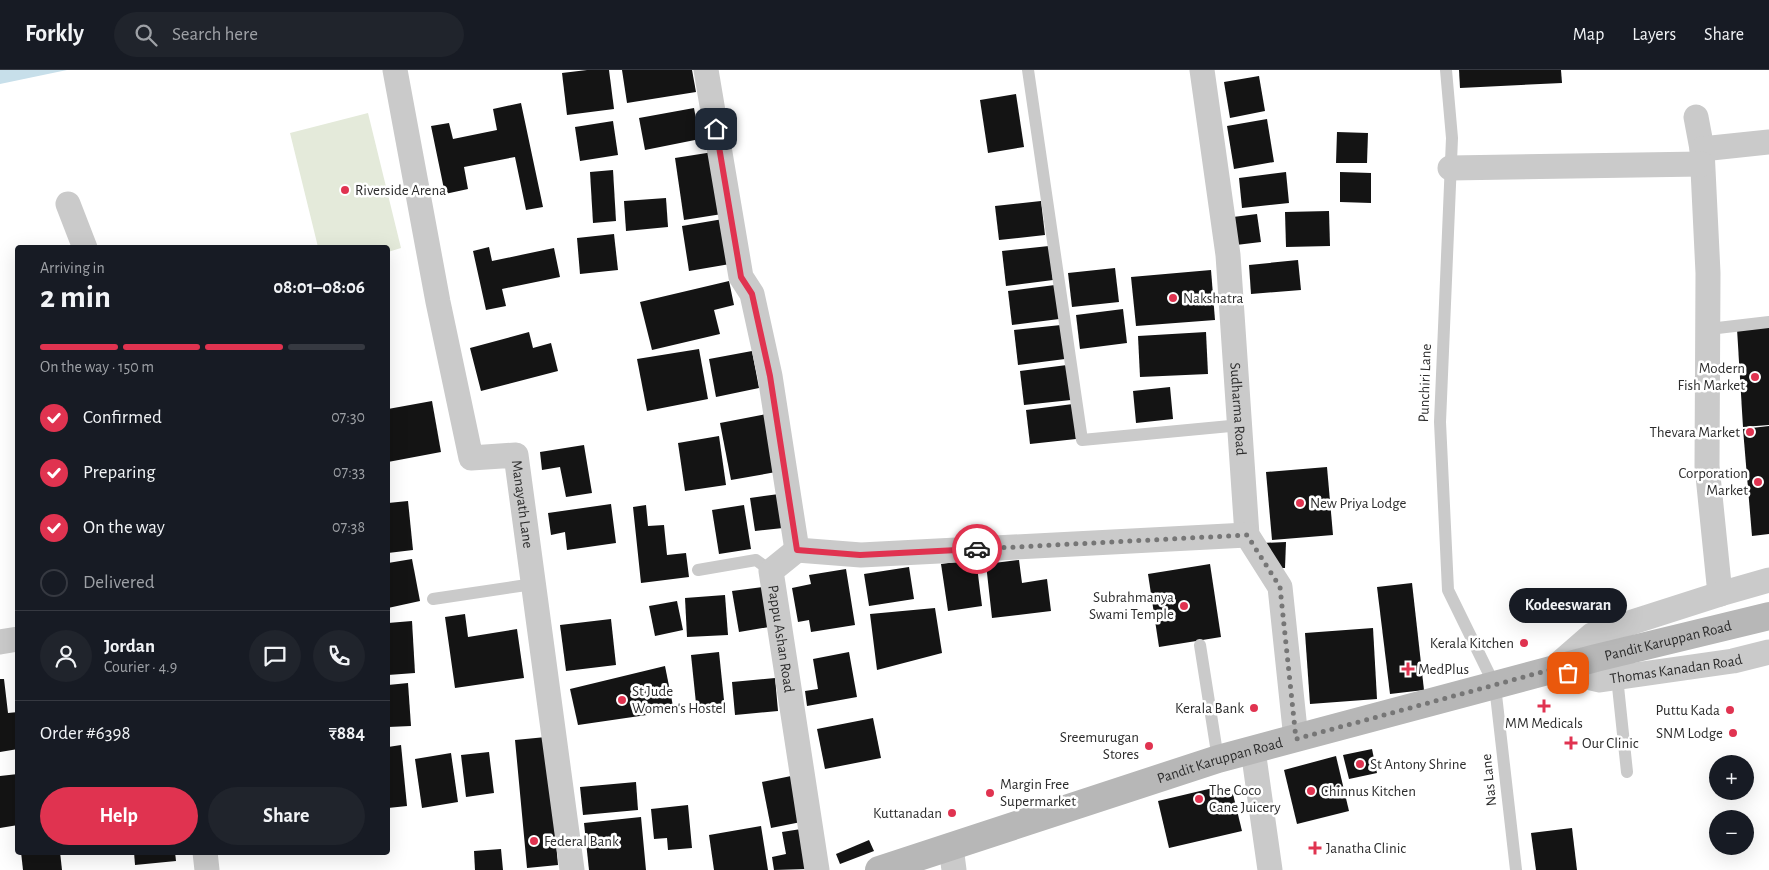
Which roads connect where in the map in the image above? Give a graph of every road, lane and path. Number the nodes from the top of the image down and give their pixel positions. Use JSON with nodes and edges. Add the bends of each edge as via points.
{"nodes":[{"id":1,"x":395,"y":70,"type":"edge"},
{"id":2,"x":706,"y":70,"type":"edge"},
{"id":3,"x":1028,"y":70,"type":"edge"},
{"id":4,"x":1202,"y":70,"type":"edge"},
{"id":5,"x":1446,"y":70,"type":"edge"},
{"id":6,"x":1696,"y":117,"type":"dead end"},
{"id":7,"x":1769,"y":142,"type":"edge"},
{"id":8,"x":1702,"y":156,"type":"junction"},
{"id":9,"x":1450,"y":168,"type":"junction"},
{"id":10,"x":68,"y":204,"type":"dead end"},
{"id":11,"x":84,"y":245,"type":"edge"},
{"id":12,"x":1769,"y":322,"type":"edge"},
{"id":13,"x":1709,"y":329,"type":"junction"},
{"id":14,"x":1241,"y":425,"type":"junction"},
{"id":15,"x":1247,"y":535,"type":"junction"},
{"id":16,"x":797,"y":550,"type":"junction"},
{"id":17,"x":698,"y":570,"type":"dead end"},
{"id":18,"x":771,"y":571,"type":"junction"},
{"id":19,"x":1769,"y":580,"type":"edge"},
{"id":20,"x":533,"y":584,"type":"junction"},
{"id":21,"x":1720,"y":594,"type":"junction"},
{"id":22,"x":433,"y":599,"type":"dead end"},
{"id":23,"x":1769,"y":616,"type":"edge"},
{"id":24,"x":15,"y":640,"type":"edge"},
{"id":25,"x":0,"y":642,"type":"edge"},
{"id":26,"x":1200,"y":645,"type":"dead end"},
{"id":27,"x":1769,"y":652,"type":"edge"},
{"id":28,"x":1553,"y":669,"type":"junction"},
{"id":29,"x":1617,"y":677,"type":"junction"},
{"id":30,"x":1495,"y":686,"type":"junction"},
{"id":31,"x":1296,"y":739,"type":"junction"},
{"id":32,"x":1254,"y":750,"type":"junction"},
{"id":33,"x":1218,"y":760,"type":"junction"},
{"id":34,"x":1627,"y":772,"type":"dead end"},
{"id":35,"x":205,"y":855,"type":"edge"},
{"id":36,"x":952,"y":858,"type":"edge"},
{"id":37,"x":207,"y":870,"type":"edge"},
{"id":38,"x":572,"y":870,"type":"edge"},
{"id":39,"x":817,"y":870,"type":"edge"},
{"id":40,"x":879,"y":870,"type":"edge"},
{"id":41,"x":1270,"y":870,"type":"edge"},
{"id":42,"x":1516,"y":870,"type":"edge"}],
"edges":[{"from":1,"to":20,"type":"street","name":"Manayath Lane","via":[[471,458],[516,455]]},
{"from":2,"to":16,"type":"street","via":[[741,277],[752,294],[770,376]]},
{"from":3,"to":14,"type":"lane","via":[[1082,440]]},
{"from":4,"to":14,"type":"street","name":"Sudharma Road","via":[[1228,255]]},
{"from":5,"to":9,"type":"lane","name":"Punchiri Lane","via":[[1452,138]]},
{"from":6,"to":8,"type":"street"},
{"from":7,"to":8,"type":"street"},
{"from":8,"to":9,"type":"street"},
{"from":8,"to":13,"type":"street"},
{"from":9,"to":30,"type":"lane","name":"Punchiri Lane","via":[[1440,422],[1448,590]]},
{"from":10,"to":11,"type":"street"},
{"from":12,"to":13,"type":"lane"},
{"from":13,"to":21,"type":"street","via":[[1707,466]]},
{"from":14,"to":15,"type":"street","name":"Sudharma Road"},
{"from":15,"to":16,"type":"street","via":[[860,555]]},
{"from":15,"to":31,"type":"street","name":"Sudharma Road","via":[[1280,587]]},
{"from":16,"to":18,"type":"street","name":"Pappu Ashan Road"},
{"from":17,"to":18,"type":"lane","via":[[756,560]]},
{"from":18,"to":39,"type":"street","name":"Pappu Ashan Road"},
{"from":19,"to":21,"type":"street"},
{"from":20,"to":22,"type":"lane"},
{"from":20,"to":38,"type":"street","name":"Manayath Lane"},
{"from":21,"to":28,"type":"street","via":[[1592,636]]},
{"from":23,"to":28,"type":"main road","name":"Pandit Karuppan Road"},
{"from":24,"to":25,"type":"street"},
{"from":26,"to":33,"type":"lane"},
{"from":27,"to":29,"type":"street","name":"Thomas Kanadan Road","via":[[1733,661]]},
{"from":28,"to":29,"type":"street","name":"Thomas Kanadan Road","via":[[1600,680]]},
{"from":28,"to":30,"type":"main road","name":"Pandit Karuppan Road"},
{"from":29,"to":34,"type":"lane"},
{"from":30,"to":31,"type":"main road","name":"Pandit Karuppan Road"},
{"from":30,"to":42,"type":"lane","name":"Nas Lane"},
{"from":31,"to":32,"type":"main road","name":"Pandit Karuppan Road"},
{"from":32,"to":33,"type":"main road","name":"Pandit Karuppan Road"},
{"from":32,"to":41,"type":"street"},
{"from":33,"to":36,"type":"main road","name":"Pandit Karuppan Road"},
{"from":35,"to":37,"type":"street"},
{"from":36,"to":40,"type":"main road","name":"Pandit Karuppan Road"}]}
